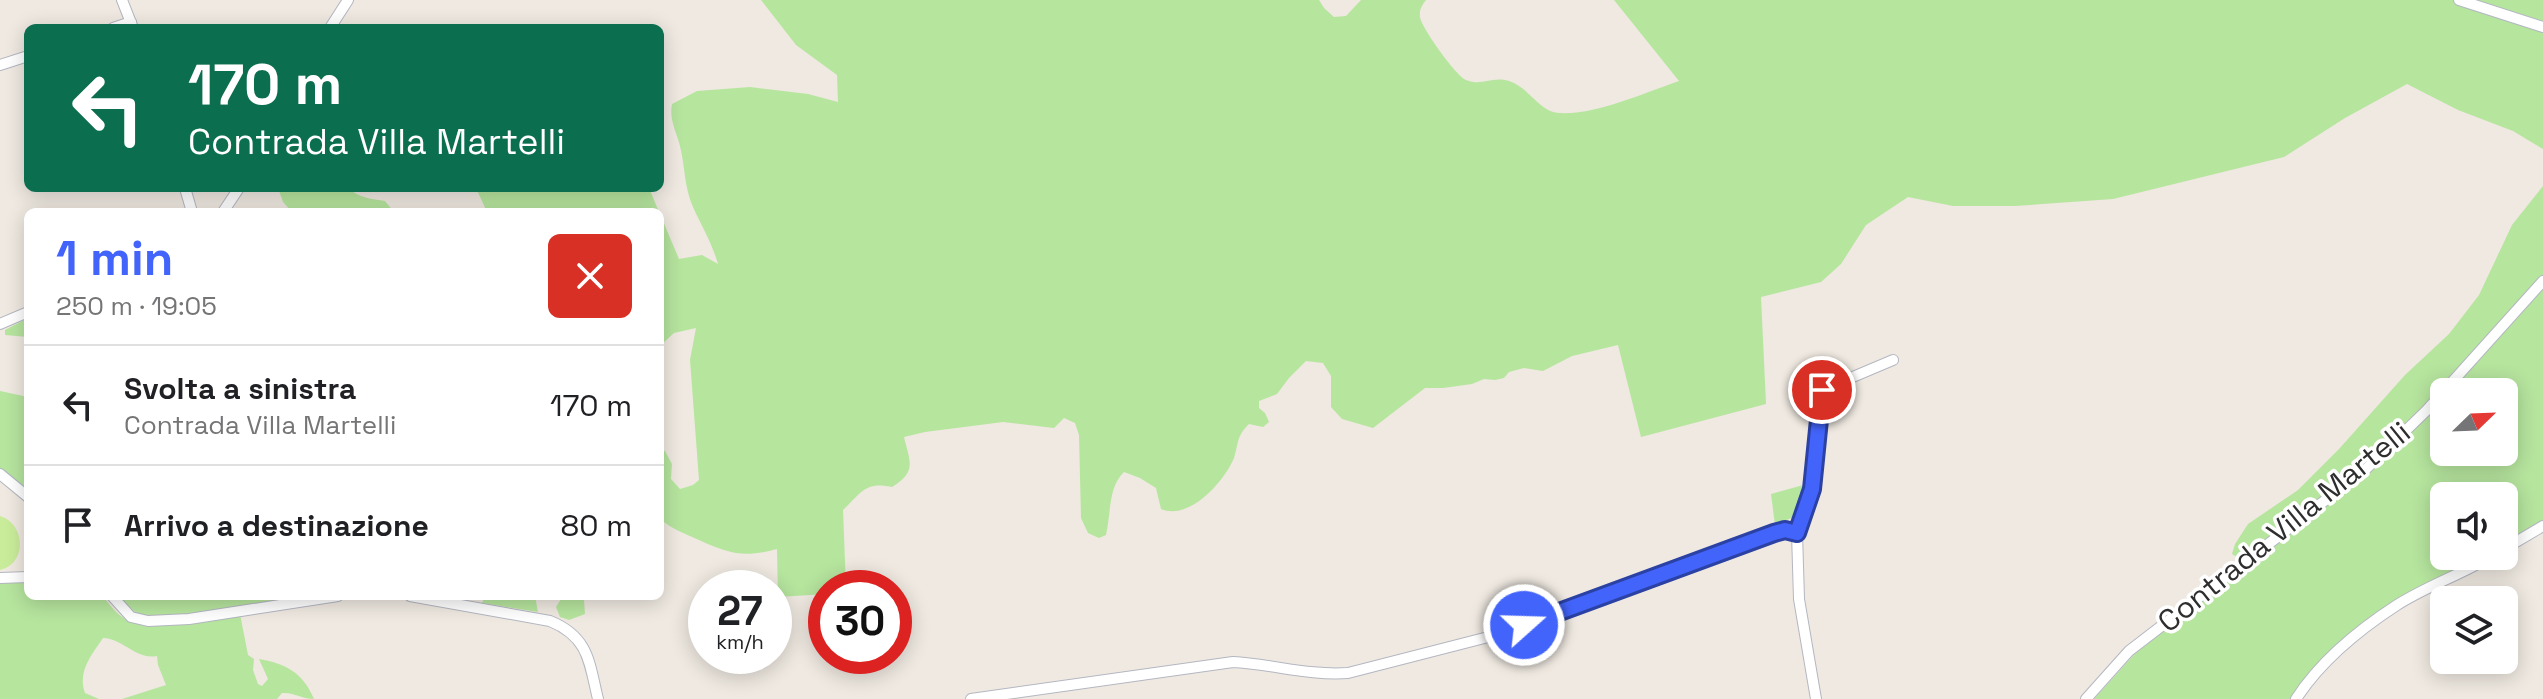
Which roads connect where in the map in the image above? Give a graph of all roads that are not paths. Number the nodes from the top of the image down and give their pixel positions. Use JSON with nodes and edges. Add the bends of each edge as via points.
{"nodes":[{"id":1,"x":122,"y":0,"type":"edge"},
{"id":2,"x":348,"y":0,"type":"edge"},
{"id":3,"x":2459,"y":0,"type":"edge"},
{"id":4,"x":132,"y":24,"type":"edge"},
{"id":5,"x":333,"y":24,"type":"edge"},
{"id":6,"x":2543,"y":27,"type":"edge"},
{"id":7,"x":24,"y":57,"type":"edge"},
{"id":8,"x":0,"y":65,"type":"edge"},
{"id":9,"x":2543,"y":281,"type":"edge"},
{"id":10,"x":24,"y":314,"type":"edge"},
{"id":11,"x":0,"y":324,"type":"edge"},
{"id":12,"x":1893,"y":360,"type":"dead end"},
{"id":13,"x":0,"y":474,"type":"edge"},
{"id":14,"x":24,"y":494,"type":"edge"},
{"id":15,"x":2543,"y":526,"type":"edge"},
{"id":16,"x":1797,"y":533,"type":"junction"},
{"id":17,"x":2518,"y":541,"type":"edge"},
{"id":18,"x":2465,"y":570,"type":"edge"},
{"id":19,"x":24,"y":577,"type":"edge"},
{"id":20,"x":0,"y":578,"type":"edge"},
{"id":21,"x":116,"y":600,"type":"edge"},
{"id":22,"x":312,"y":600,"type":"edge"},
{"id":23,"x":432,"y":600,"type":"edge"},
{"id":24,"x":598,"y":699,"type":"edge"},
{"id":25,"x":971,"y":699,"type":"edge"},
{"id":26,"x":1816,"y":699,"type":"edge"},
{"id":27,"x":2086,"y":699,"type":"edge"},
{"id":28,"x":2296,"y":699,"type":"edge"}],
"edges":[{"from":1,"to":4,"type":"street"},
{"from":2,"to":5,"type":"street"},
{"from":3,"to":6,"type":"street"},
{"from":7,"to":8,"type":"street"},
{"from":9,"to":27,"type":"street","name":"Contrada Villa Martelli","via":[[2366,469],[2129,651]]},
{"from":10,"to":11,"type":"street"},
{"from":12,"to":16,"type":"street","via":[[1822,390],[1812,489]]},
{"from":13,"to":14,"type":"street"},
{"from":15,"to":17,"type":"street"},
{"from":16,"to":25,"type":"street","via":[[1774,533],[1500,634],[1348,673],[1233,662]]},
{"from":16,"to":26,"type":"street","via":[[1799,599]]},
{"from":18,"to":28,"type":"street","via":[[2398,605],[2344,645]]},
{"from":19,"to":20,"type":"street"},
{"from":21,"to":22,"type":"street","via":[[131,617],[148,621]]},
{"from":23,"to":24,"type":"street","via":[[566,627],[586,649]]}]}
